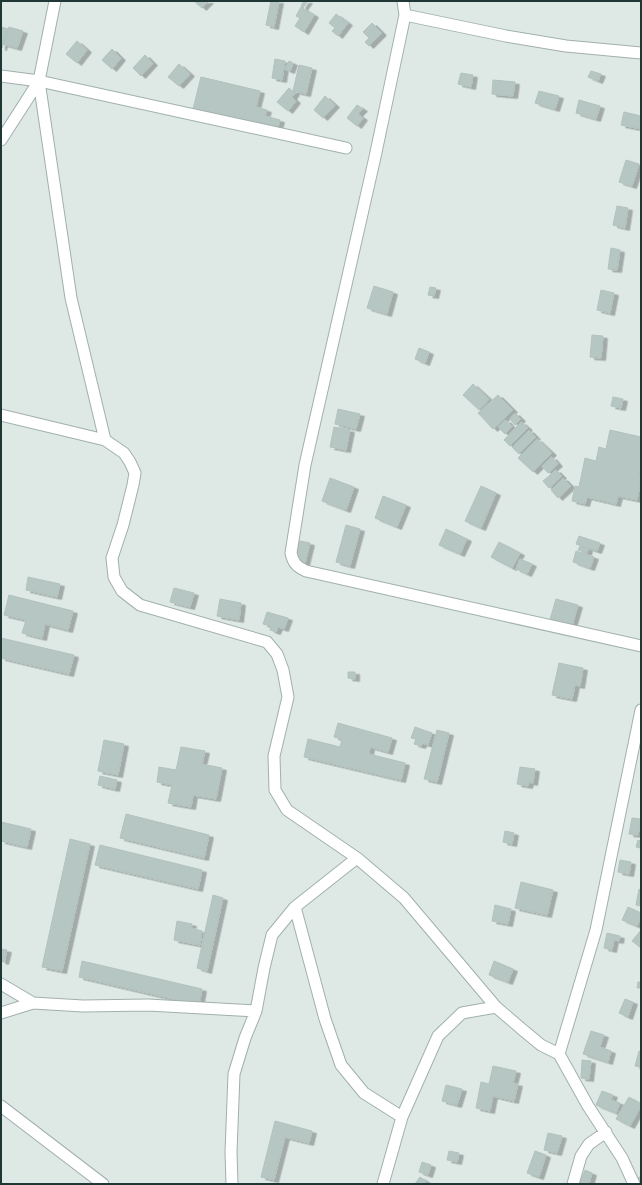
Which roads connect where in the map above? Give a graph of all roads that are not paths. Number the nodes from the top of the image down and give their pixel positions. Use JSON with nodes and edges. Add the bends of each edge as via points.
{"nodes":[{"id":1,"x":55,"y":1,"type":"edge"},
{"id":2,"x":403,"y":1,"type":"edge"},
{"id":3,"x":405,"y":15,"type":"junction"},
{"id":4,"x":641,"y":53,"type":"edge"},
{"id":5,"x":1,"y":76,"type":"edge"},
{"id":6,"x":38,"y":81,"type":"junction"},
{"id":7,"x":1,"y":140,"type":"edge"},
{"id":8,"x":346,"y":148,"type":"dead end"},
{"id":9,"x":1,"y":415,"type":"edge"},
{"id":10,"x":105,"y":440,"type":"junction"},
{"id":11,"x":641,"y":646,"type":"edge"},
{"id":12,"x":641,"y":710,"type":"edge"},
{"id":13,"x":357,"y":858,"type":"junction"},
{"id":14,"x":295,"y":907,"type":"junction"},
{"id":15,"x":1,"y":984,"type":"edge"},
{"id":16,"x":32,"y":1003,"type":"junction"},
{"id":17,"x":496,"y":1007,"type":"junction"},
{"id":18,"x":256,"y":1011,"type":"junction"},
{"id":19,"x":1,"y":1013,"type":"edge"},
{"id":20,"x":559,"y":1054,"type":"junction"},
{"id":21,"x":1,"y":1106,"type":"edge"},
{"id":22,"x":402,"y":1117,"type":"junction"},
{"id":23,"x":606,"y":1132,"type":"junction"},
{"id":24,"x":103,"y":1184,"type":"edge"},
{"id":25,"x":232,"y":1184,"type":"edge"},
{"id":26,"x":383,"y":1184,"type":"edge"},
{"id":27,"x":573,"y":1184,"type":"edge"},
{"id":28,"x":634,"y":1184,"type":"edge"}],
"edges":[{"from":1,"to":6,"type":"street"},
{"from":2,"to":3,"type":"street"},
{"from":3,"to":4,"type":"street","via":[[566,46]]},
{"from":3,"to":11,"type":"street","via":[[305,465],[291,554],[293,562],[306,571]]},
{"from":5,"to":6,"type":"street"},
{"from":6,"to":7,"type":"street"},
{"from":6,"to":8,"type":"street"},
{"from":6,"to":10,"type":"street","via":[[71,298]]},
{"from":9,"to":10,"type":"street"},
{"from":10,"to":13,"type":"street","via":[[124,453],[135,473],[112,558],[114,577],[122,591],[140,605],[267,642],[277,654],[288,697],[274,756],[275,790],[287,810]]},
{"from":12,"to":20,"type":"street","via":[[596,930]]},
{"from":13,"to":14,"type":"street"},
{"from":13,"to":17,"type":"street","via":[[404,898]]},
{"from":14,"to":18,"type":"street","via":[[272,935]]},
{"from":14,"to":22,"type":"street","via":[[325,1019],[341,1065],[364,1092]]},
{"from":15,"to":16,"type":"street"},
{"from":16,"to":18,"type":"street","via":[[83,1006],[148,1005]]},
{"from":16,"to":19,"type":"street"},
{"from":17,"to":20,"type":"street","via":[[541,1045]]},
{"from":17,"to":22,"type":"street","via":[[462,1013],[438,1036]]},
{"from":18,"to":25,"type":"street","via":[[234,1074]]},
{"from":20,"to":23,"type":"street"},
{"from":21,"to":24,"type":"street"},
{"from":22,"to":26,"type":"street"},
{"from":23,"to":27,"type":"street","via":[[589,1144],[581,1156]]},
{"from":23,"to":28,"type":"street"}]}
